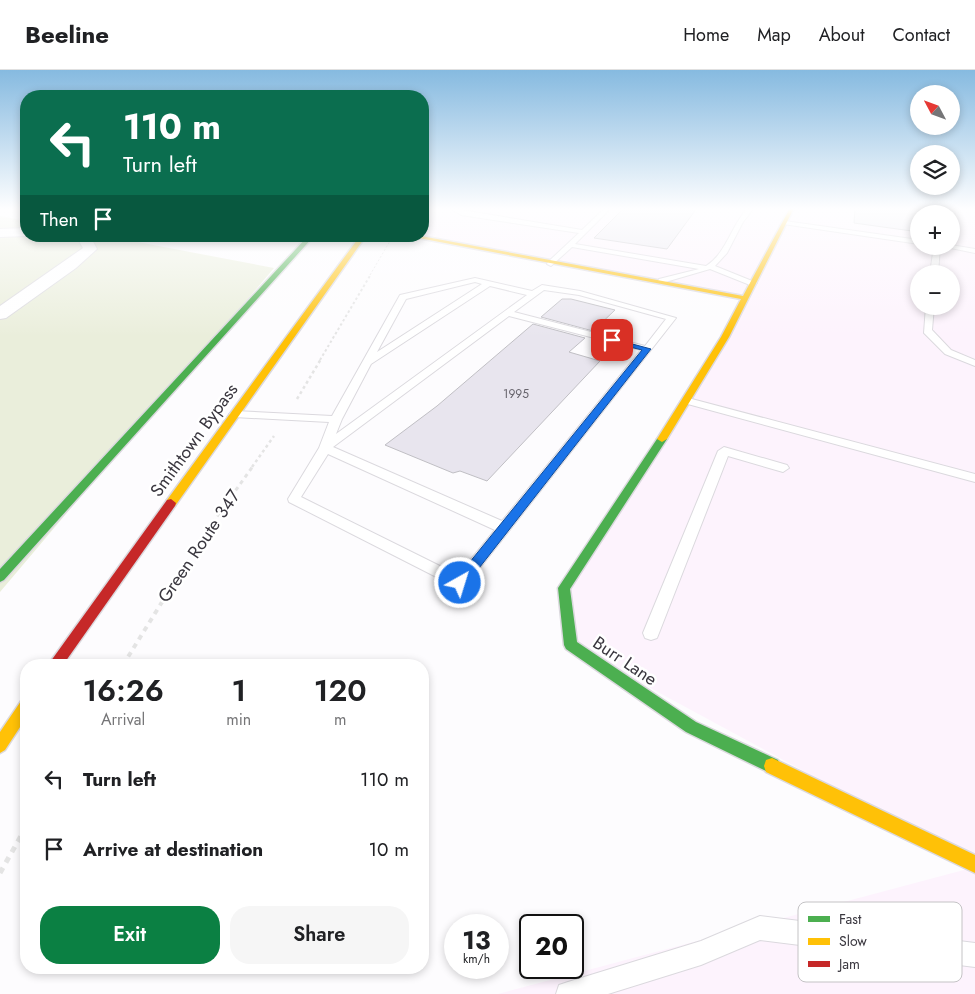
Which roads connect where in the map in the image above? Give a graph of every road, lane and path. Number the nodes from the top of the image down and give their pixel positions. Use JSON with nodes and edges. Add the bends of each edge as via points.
{"nodes":[{"id":1,"x":87,"y":251,"type":"edge"},
{"id":2,"x":297,"y":251,"type":"edge"},
{"id":3,"x":352,"y":251,"type":"edge"},
{"id":4,"x":386,"y":251,"type":"edge"},
{"id":5,"x":487,"y":251,"type":"edge"},
{"id":6,"x":564,"y":251,"type":"edge"},
{"id":7,"x":607,"y":251,"type":"edge"},
{"id":8,"x":724,"y":251,"type":"edge"},
{"id":9,"x":770,"y":251,"type":"edge"},
{"id":10,"x":552,"y":264,"type":"junction"},
{"id":11,"x":708,"y":268,"type":"junction"},
{"id":12,"x":662,"y":282,"type":"junction"},
{"id":13,"x":489,"y":283,"type":"junction"},
{"id":14,"x":753,"y":283,"type":"junction"},
{"id":15,"x":556,"y":290,"type":"junction"},
{"id":16,"x":533,"y":294,"type":"junction"},
{"id":17,"x":574,"y":297,"type":"dead end"},
{"id":18,"x":593,"y":302,"type":"dead end"},
{"id":19,"x":742,"y":303,"type":"junction"},
{"id":20,"x":623,"y":306,"type":"junction"},
{"id":21,"x":508,"y":313,"type":"junction"},
{"id":22,"x":0,"y":314,"type":"edge"},
{"id":23,"x":929,"y":315,"type":"edge"},
{"id":24,"x":647,"y":349,"type":"junction"},
{"id":25,"x":975,"y":363,"type":"edge"},
{"id":26,"x":366,"y":364,"type":"junction"},
{"id":27,"x":688,"y":401,"type":"junction"},
{"id":28,"x":295,"y":402,"type":"dead end"},
{"id":29,"x":234,"y":414,"type":"junction"},
{"id":30,"x":336,"y":419,"type":"junction"},
{"id":31,"x":278,"y":430,"type":"dead end"},
{"id":32,"x":325,"y":448,"type":"junction"},
{"id":33,"x":782,"y":468,"type":"dead end"},
{"id":34,"x":975,"y":478,"type":"edge"},
{"id":35,"x":504,"y":528,"type":"junction"},
{"id":36,"x":0,"y":577,"type":"edge"},
{"id":37,"x":652,"y":633,"type":"dead end"},
{"id":38,"x":59,"y":659,"type":"edge"},
{"id":39,"x":127,"y":659,"type":"edge"},
{"id":40,"x":20,"y":715,"type":"edge"},
{"id":41,"x":0,"y":745,"type":"edge"},
{"id":42,"x":20,"y":838,"type":"edge"},
{"id":43,"x":975,"y":864,"type":"edge"},
{"id":44,"x":0,"y":873,"type":"edge"},
{"id":45,"x":798,"y":933,"type":"edge"},
{"id":46,"x":962,"y":953,"type":"edge"},
{"id":47,"x":975,"y":955,"type":"edge"},
{"id":48,"x":568,"y":994,"type":"edge"}],
"edges":[{"from":1,"to":22,"type":"street"},
{"from":2,"to":36,"type":"main road"},
{"from":3,"to":29,"type":"main road","name":"Smithtown Bypass"},
{"from":4,"to":28,"type":"path"},
{"from":5,"to":10,"type":"main road"},
{"from":6,"to":10,"type":"lane"},
{"from":7,"to":11,"type":"lane"},
{"from":8,"to":11,"type":"lane"},
{"from":9,"to":14,"type":"main road","name":"Burr Lane"},
{"from":10,"to":12,"type":"main road","via":[[586,267]]},
{"from":10,"to":19,"type":"main road","via":[[580,276]]},
{"from":11,"to":12,"type":"lane"},
{"from":11,"to":14,"type":"lane"},
{"from":12,"to":19,"type":"main road"},
{"from":13,"to":16,"type":"lane"},
{"from":13,"to":26,"type":"lane"},
{"from":13,"to":26,"type":"lane","via":[[475,280],[403,297]]},
{"from":14,"to":19,"type":"main road","name":"Burr Lane"},
{"from":15,"to":16,"type":"lane","via":[[542,287]]},
{"from":15,"to":17,"type":"lane"},
{"from":15,"to":20,"type":"lane","via":[[589,295]]},
{"from":16,"to":21,"type":"lane"},
{"from":18,"to":20,"type":"lane"},
{"from":19,"to":27,"type":"main road","name":"Burr Lane"},
{"from":20,"to":24,"type":"lane","via":[[672,318]]},
{"from":21,"to":24,"type":"lane"},
{"from":21,"to":32,"type":"lane"},
{"from":23,"to":25,"type":"lane","via":[[926,331],[948,352]]},
{"from":24,"to":35,"type":"lane"},
{"from":26,"to":30,"type":"lane"},
{"from":27,"to":34,"type":"lane"},
{"from":27,"to":43,"type":"main road","name":"Burr Lane","via":[[564,588],[570,645],[691,727]]},
{"from":29,"to":30,"type":"lane"},
{"from":29,"to":38,"type":"main road","name":"Smithtown Bypass"},
{"from":30,"to":32,"type":"lane"},
{"from":31,"to":39,"type":"path","name":"Green Route 347","via":[[206,532]]},
{"from":32,"to":35,"type":"lane"},
{"from":32,"to":35,"type":"lane","via":[[294,499],[460,583]]},
{"from":33,"to":37,"type":"lane","via":[[724,451]]},
{"from":40,"to":41,"type":"main road"},
{"from":42,"to":44,"type":"path"},
{"from":45,"to":48,"type":"lane","via":[[760,928],[701,953]]},
{"from":46,"to":47,"type":"lane"}]}
